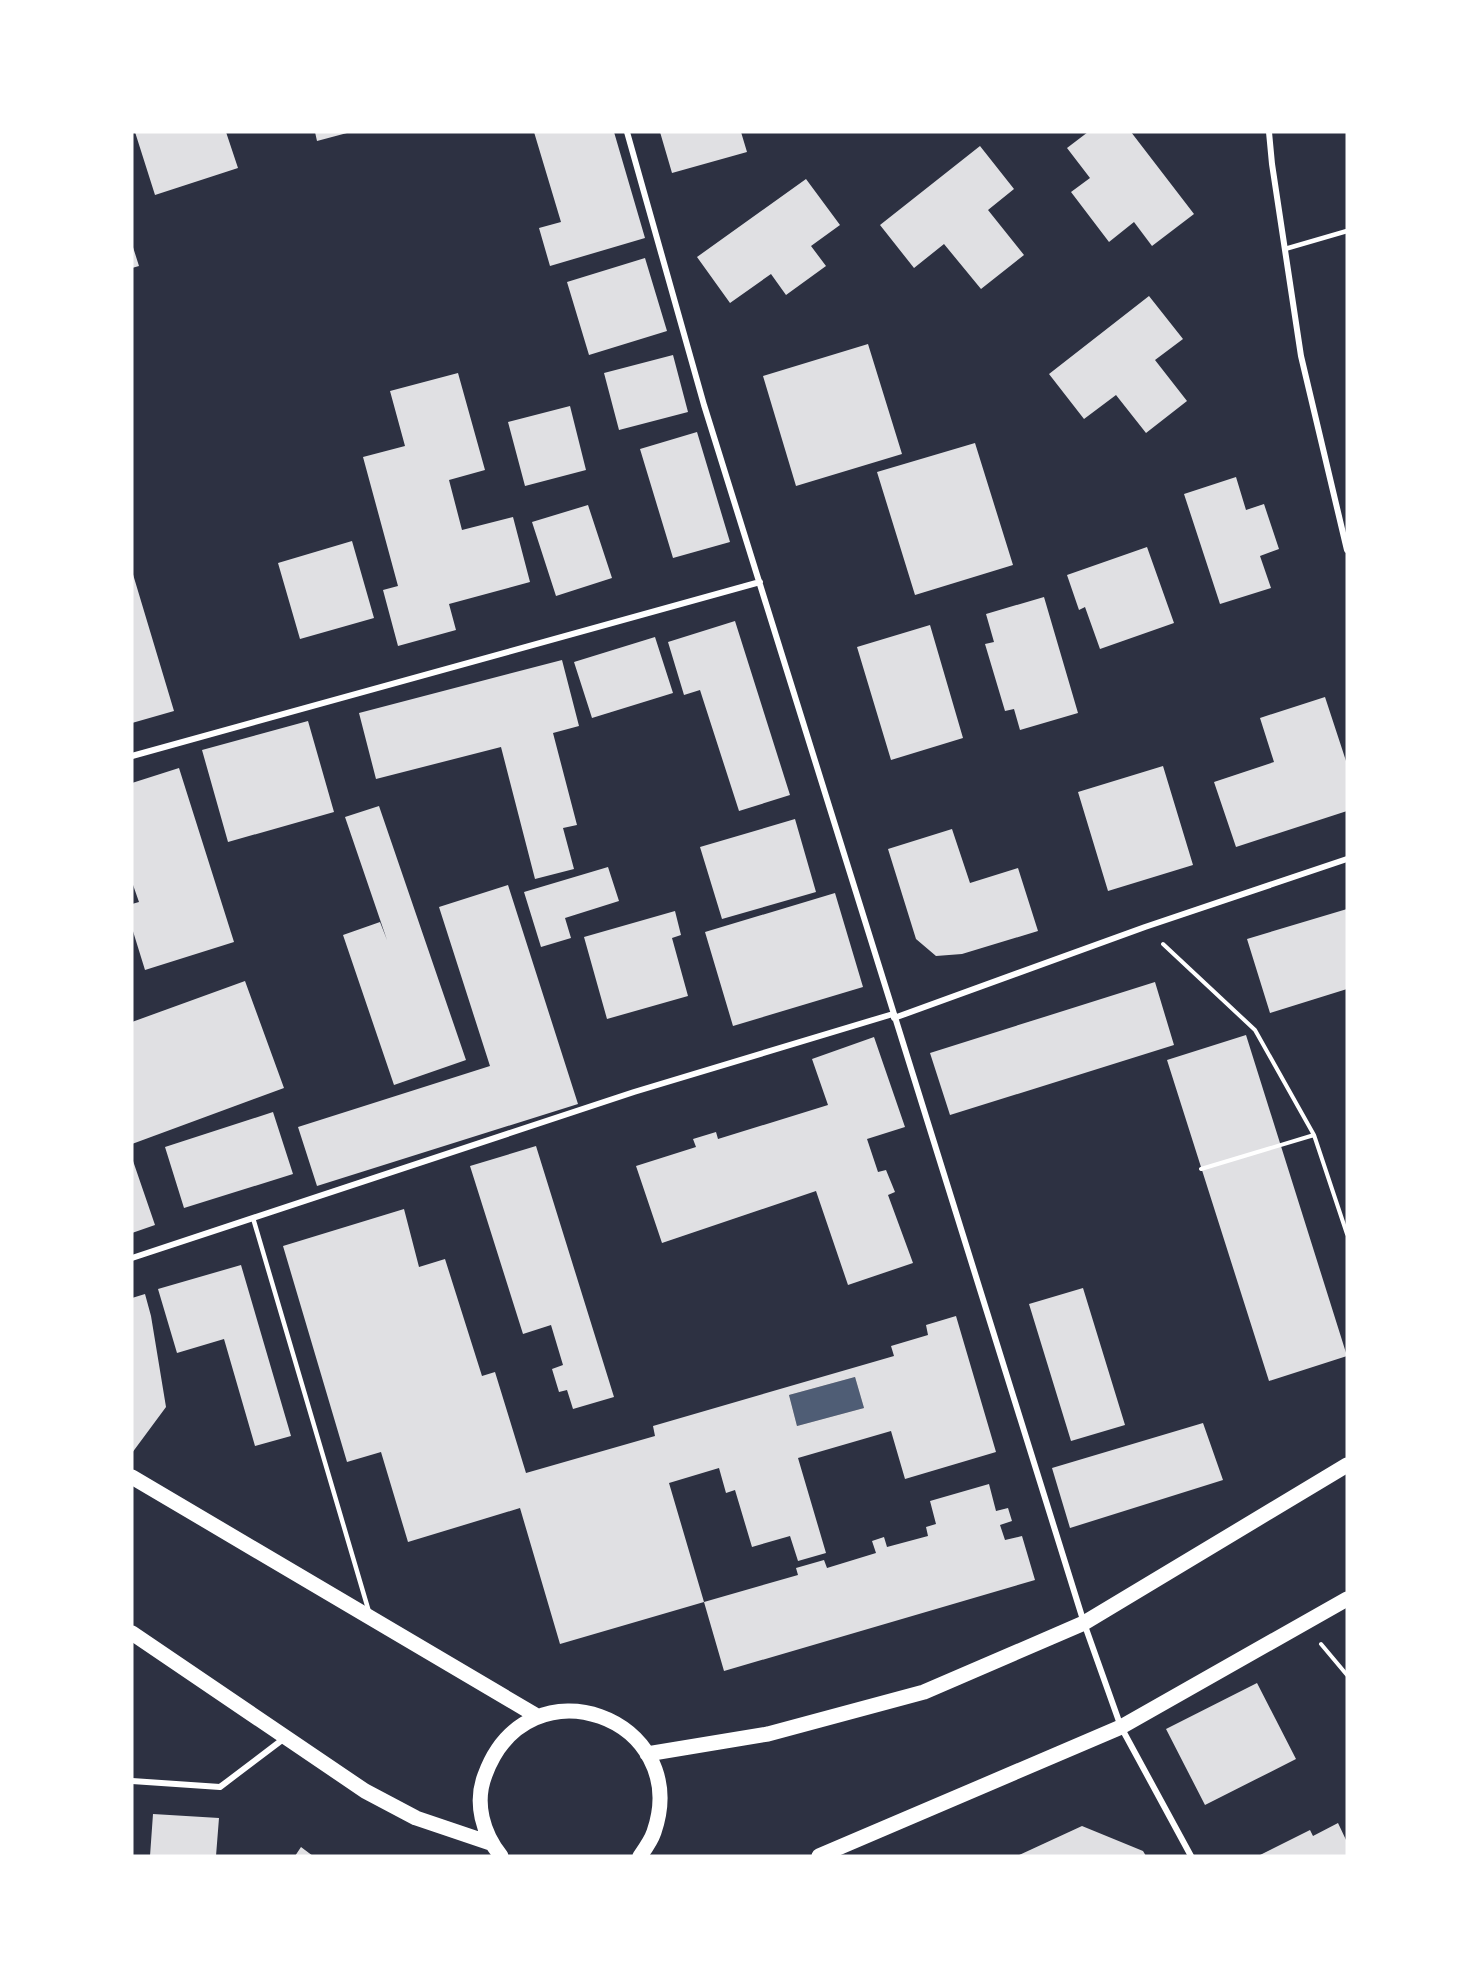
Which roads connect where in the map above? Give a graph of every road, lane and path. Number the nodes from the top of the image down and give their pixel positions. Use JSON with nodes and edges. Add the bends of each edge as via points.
{"nodes":[{"id":1,"x":627,"y":132,"type":"edge"},
{"id":2,"x":1269,"y":132,"type":"edge"},
{"id":3,"x":1347,"y":231,"type":"edge"},
{"id":4,"x":1285,"y":249,"type":"junction"},
{"id":5,"x":1347,"y":550,"type":"edge"},
{"id":6,"x":760,"y":582,"type":"junction"},
{"id":7,"x":132,"y":756,"type":"edge"},
{"id":8,"x":1347,"y":859,"type":"edge"},
{"id":9,"x":1145,"y":927,"type":"junction"},
{"id":10,"x":894,"y":1016,"type":"junction"},
{"id":11,"x":1314,"y":1135,"type":"junction"},
{"id":12,"x":1201,"y":1169,"type":"dead end"},
{"id":13,"x":253,"y":1218,"type":"junction"},
{"id":14,"x":1347,"y":1234,"type":"edge"},
{"id":15,"x":132,"y":1258,"type":"edge"},
{"id":16,"x":1347,"y":1465,"type":"edge"},
{"id":17,"x":132,"y":1477,"type":"edge"},
{"id":18,"x":1347,"y":1599,"type":"edge"},
{"id":19,"x":371,"y":1618,"type":"junction"},
{"id":20,"x":1084,"y":1623,"type":"junction"},
{"id":21,"x":1304,"y":1624,"type":"junction"},
{"id":22,"x":132,"y":1633,"type":"edge"},
{"id":23,"x":1347,"y":1676,"type":"edge"},
{"id":24,"x":537,"y":1716,"type":"junction"},
{"id":25,"x":1122,"y":1727,"type":"junction"},
{"id":26,"x":286,"y":1737,"type":"junction"},
{"id":27,"x":647,"y":1754,"type":"junction"},
{"id":28,"x":132,"y":1781,"type":"edge"},
{"id":29,"x":490,"y":1843,"type":"junction"},
{"id":30,"x":501,"y":1856,"type":"edge"},
{"id":31,"x":640,"y":1856,"type":"edge"},
{"id":32,"x":819,"y":1856,"type":"edge"},
{"id":33,"x":1191,"y":1856,"type":"edge"}],
"edges":[{"from":1,"to":6,"type":"street","via":[[704,405]]},
{"from":2,"to":4,"type":"street"},
{"from":3,"to":4,"type":"lane"},
{"from":4,"to":5,"type":"street","via":[[1301,356]]},
{"from":6,"to":7,"type":"street"},
{"from":6,"to":10,"type":"street"},
{"from":8,"to":9,"type":"street"},
{"from":9,"to":10,"type":"street"},
{"from":9,"to":11,"type":"path","via":[[1255,1030]]},
{"from":10,"to":13,"type":"street","via":[[634,1092]]},
{"from":10,"to":20,"type":"street"},
{"from":11,"to":12,"type":"path"},
{"from":11,"to":14,"type":"path"},
{"from":13,"to":15,"type":"street"},
{"from":13,"to":19,"type":"lane"},
{"from":16,"to":20,"type":"main road"},
{"from":17,"to":19,"type":"main road"},
{"from":18,"to":21,"type":"main road"},
{"from":19,"to":24,"type":"main road"},
{"from":20,"to":25,"type":"street"},
{"from":20,"to":27,"type":"main road","via":[[924,1692],[768,1734]]},
{"from":21,"to":23,"type":"path"},
{"from":21,"to":25,"type":"main road"},
{"from":22,"to":26,"type":"main road"},
{"from":24,"to":27,"type":"main road","via":[[561,1710],[603,1717],[632,1734]]},
{"from":24,"to":29,"type":"main road","via":[[511,1732],[492,1755],[481,1784],[481,1814]]},
{"from":25,"to":32,"type":"main road"},
{"from":25,"to":33,"type":"street"},
{"from":26,"to":28,"type":"street","via":[[220,1787]]},
{"from":26,"to":29,"type":"main road","via":[[365,1791],[416,1818]]},
{"from":27,"to":31,"type":"main road","via":[[658,1779],[660,1807],[654,1834]]},
{"from":29,"to":30,"type":"main road"}]}
